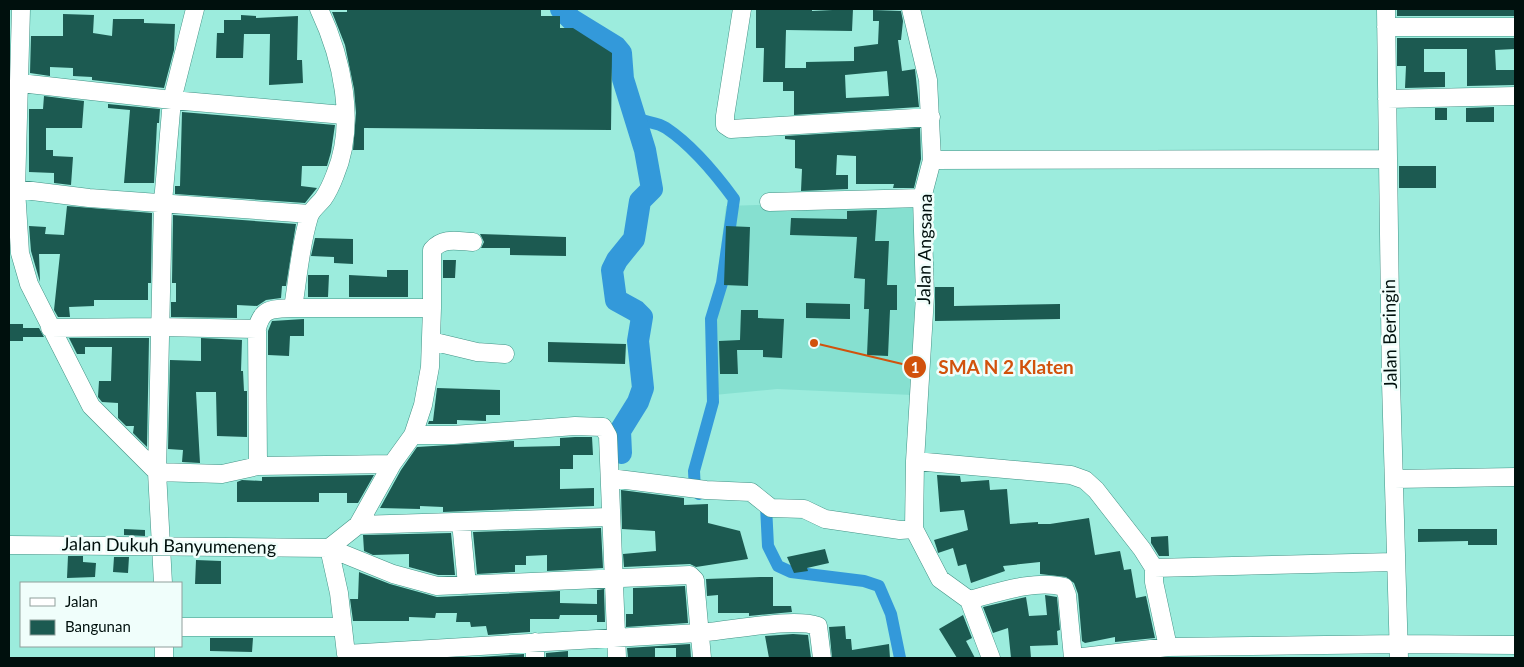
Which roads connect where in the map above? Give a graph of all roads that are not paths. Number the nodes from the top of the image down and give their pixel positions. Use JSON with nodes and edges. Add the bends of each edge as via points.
{"nodes":[{"id":1,"x":22,"y":9,"type":"edge"},
{"id":2,"x":194,"y":9,"type":"edge"},
{"id":3,"x":319,"y":9,"type":"edge"},
{"id":4,"x":742,"y":9,"type":"edge"},
{"id":5,"x":911,"y":9,"type":"edge"},
{"id":6,"x":1386,"y":9,"type":"edge"},
{"id":7,"x":1386,"y":26,"type":"junction"},
{"id":8,"x":1515,"y":26,"type":"edge"},
{"id":9,"x":20,"y":83,"type":"junction"},
{"id":10,"x":1515,"y":96,"type":"edge"},
{"id":11,"x":1387,"y":98,"type":"junction"},
{"id":12,"x":172,"y":100,"type":"junction"},
{"id":13,"x":344,"y":115,"type":"junction"},
{"id":14,"x":932,"y":117,"type":"junction"},
{"id":15,"x":1388,"y":159,"type":"junction"},
{"id":16,"x":932,"y":160,"type":"junction"},
{"id":17,"x":16,"y":190,"type":"junction"},
{"id":18,"x":922,"y":198,"type":"junction"},
{"id":19,"x":163,"y":202,"type":"junction"},
{"id":20,"x":769,"y":202,"type":"dead end"},
{"id":21,"x":310,"y":214,"type":"junction"},
{"id":22,"x":473,"y":242,"type":"dead end"},
{"id":23,"x":293,"y":308,"type":"junction"},
{"id":24,"x":432,"y":308,"type":"junction"},
{"id":25,"x":161,"y":327,"type":"junction"},
{"id":26,"x":50,"y":328,"type":"junction"},
{"id":27,"x":256,"y":329,"type":"junction"},
{"id":28,"x":431,"y":341,"type":"junction"},
{"id":29,"x":505,"y":354,"type":"dead end"},
{"id":30,"x":413,"y":435,"type":"junction"},
{"id":31,"x":915,"y":462,"type":"junction"},
{"id":32,"x":392,"y":464,"type":"junction"},
{"id":33,"x":258,"y":466,"type":"junction"},
{"id":34,"x":157,"y":472,"type":"junction"},
{"id":35,"x":1515,"y":477,"type":"edge"},
{"id":36,"x":610,"y":478,"type":"junction"},
{"id":37,"x":1394,"y":479,"type":"junction"},
{"id":38,"x":610,"y":517,"type":"junction"},
{"id":39,"x":461,"y":522,"type":"junction"},
{"id":40,"x":358,"y":525,"type":"junction"},
{"id":41,"x":914,"y":529,"type":"junction"},
{"id":42,"x":9,"y":545,"type":"edge"},
{"id":43,"x":162,"y":547,"type":"junction"},
{"id":44,"x":329,"y":548,"type":"junction"},
{"id":45,"x":1394,"y":562,"type":"junction"},
{"id":46,"x":1154,"y":568,"type":"junction"},
{"id":47,"x":613,"y":579,"type":"junction"},
{"id":48,"x":163,"y":582,"type":"edge"},
{"id":49,"x":467,"y":585,"type":"junction"},
{"id":50,"x":969,"y":600,"type":"junction"},
{"id":51,"x":343,"y":627,"type":"junction"},
{"id":52,"x":182,"y":628,"type":"edge"},
{"id":53,"x":700,"y":633,"type":"junction"},
{"id":54,"x":615,"y":637,"type":"junction"},
{"id":55,"x":1515,"y":645,"type":"edge"},
{"id":56,"x":1168,"y":647,"type":"junction"},
{"id":57,"x":535,"y":650,"type":"edge"},
{"id":58,"x":1398,"y":651,"type":"edge"},
{"id":59,"x":348,"y":656,"type":"edge"},
{"id":60,"x":617,"y":658,"type":"edge"},
{"id":61,"x":702,"y":658,"type":"edge"},
{"id":62,"x":822,"y":658,"type":"edge"},
{"id":63,"x":991,"y":658,"type":"edge"},
{"id":64,"x":1073,"y":658,"type":"edge"}],
"edges":[{"from":1,"to":9,"type":"street"},
{"from":2,"to":12,"type":"street"},
{"from":3,"to":13,"type":"street","via":[[336,53],[345,90]]},
{"from":4,"to":14,"type":"street","via":[[725,116],[726,125],[731,129]]},
{"from":5,"to":14,"type":"street","name":"Jalan Angsana","via":[[928,80]]},
{"from":6,"to":7,"type":"street","name":"Jalan Beringin"},
{"from":7,"to":8,"type":"street"},
{"from":7,"to":11,"type":"street","name":"Jalan Beringin"},
{"from":9,"to":12,"type":"street"},
{"from":9,"to":17,"type":"street"},
{"from":10,"to":11,"type":"street"},
{"from":11,"to":15,"type":"street","name":"Jalan Beringin"},
{"from":12,"to":13,"type":"street"},
{"from":12,"to":19,"type":"street"},
{"from":13,"to":21,"type":"street","via":[[344,149],[335,176],[324,198]]},
{"from":14,"to":16,"type":"street","name":"Jalan Angsana"},
{"from":15,"to":16,"type":"street"},
{"from":15,"to":37,"type":"street","name":"Jalan Beringin"},
{"from":16,"to":18,"type":"street","name":"Jalan Angsana"},
{"from":17,"to":19,"type":"street"},
{"from":17,"to":26,"type":"street","via":[[20,253],[28,284]]},
{"from":18,"to":20,"type":"street"},
{"from":18,"to":31,"type":"street","name":"Jalan Angsana","via":[[925,296]]},
{"from":19,"to":21,"type":"street"},
{"from":19,"to":25,"type":"street"},
{"from":21,"to":23,"type":"street"},
{"from":22,"to":24,"type":"street","via":[[446,241],[438,243],[432,250]]},
{"from":23,"to":24,"type":"street"},
{"from":23,"to":27,"type":"street","via":[[263,313]]},
{"from":24,"to":28,"type":"street"},
{"from":25,"to":26,"type":"street"},
{"from":25,"to":27,"type":"street"},
{"from":25,"to":34,"type":"street"},
{"from":26,"to":34,"type":"street","via":[[91,406]]},
{"from":27,"to":33,"type":"street"},
{"from":28,"to":29,"type":"street","via":[[477,352]]},
{"from":28,"to":30,"type":"street","via":[[423,405]]},
{"from":30,"to":32,"type":"street"},
{"from":30,"to":36,"type":"street","via":[[575,426],[603,428],[608,436]]},
{"from":31,"to":41,"type":"street","name":"Jalan Angsana"},
{"from":31,"to":46,"type":"street","via":[[1071,475],[1085,480]]},
{"from":32,"to":33,"type":"street"},
{"from":32,"to":40,"type":"street"},
{"from":33,"to":34,"type":"street","via":[[222,474]]},
{"from":34,"to":43,"type":"street"},
{"from":35,"to":37,"type":"street"},
{"from":36,"to":38,"type":"street"},
{"from":36,"to":41,"type":"street","via":[[751,492],[771,508],[804,509],[824,519],[900,530]]},
{"from":37,"to":45,"type":"street","name":"Jalan Beringin"},
{"from":38,"to":39,"type":"street"},
{"from":38,"to":47,"type":"street"},
{"from":39,"to":40,"type":"street"},
{"from":39,"to":49,"type":"street"},
{"from":40,"to":44,"type":"street"},
{"from":41,"to":50,"type":"street","via":[[940,579]]},
{"from":42,"to":43,"type":"street","name":"Jalan Dukuh Banyumeneng"},
{"from":43,"to":44,"type":"street","name":"Jalan Dukuh Banyumeneng"},
{"from":43,"to":48,"type":"street"},
{"from":44,"to":49,"type":"street","via":[[420,582],[437,586]]},
{"from":44,"to":51,"type":"street"},
{"from":45,"to":46,"type":"street"},
{"from":45,"to":58,"type":"street","name":"Jalan Beringin"},
{"from":46,"to":56,"type":"street"},
{"from":47,"to":49,"type":"street"},
{"from":47,"to":53,"type":"street","via":[[690,575],[695,580]]},
{"from":47,"to":54,"type":"street"},
{"from":50,"to":63,"type":"street"},
{"from":50,"to":64,"type":"street","via":[[1010,589],[1064,586]]},
{"from":51,"to":52,"type":"street"},
{"from":51,"to":59,"type":"street"},
{"from":53,"to":54,"type":"street"},
{"from":53,"to":61,"type":"street"},
{"from":53,"to":62,"type":"street","via":[[810,623],[818,626]]},
{"from":54,"to":57,"type":"street"},
{"from":54,"to":60,"type":"street"},
{"from":55,"to":58,"type":"street"},
{"from":56,"to":58,"type":"street"},
{"from":56,"to":64,"type":"street"},
{"from":57,"to":59,"type":"street"}]}
